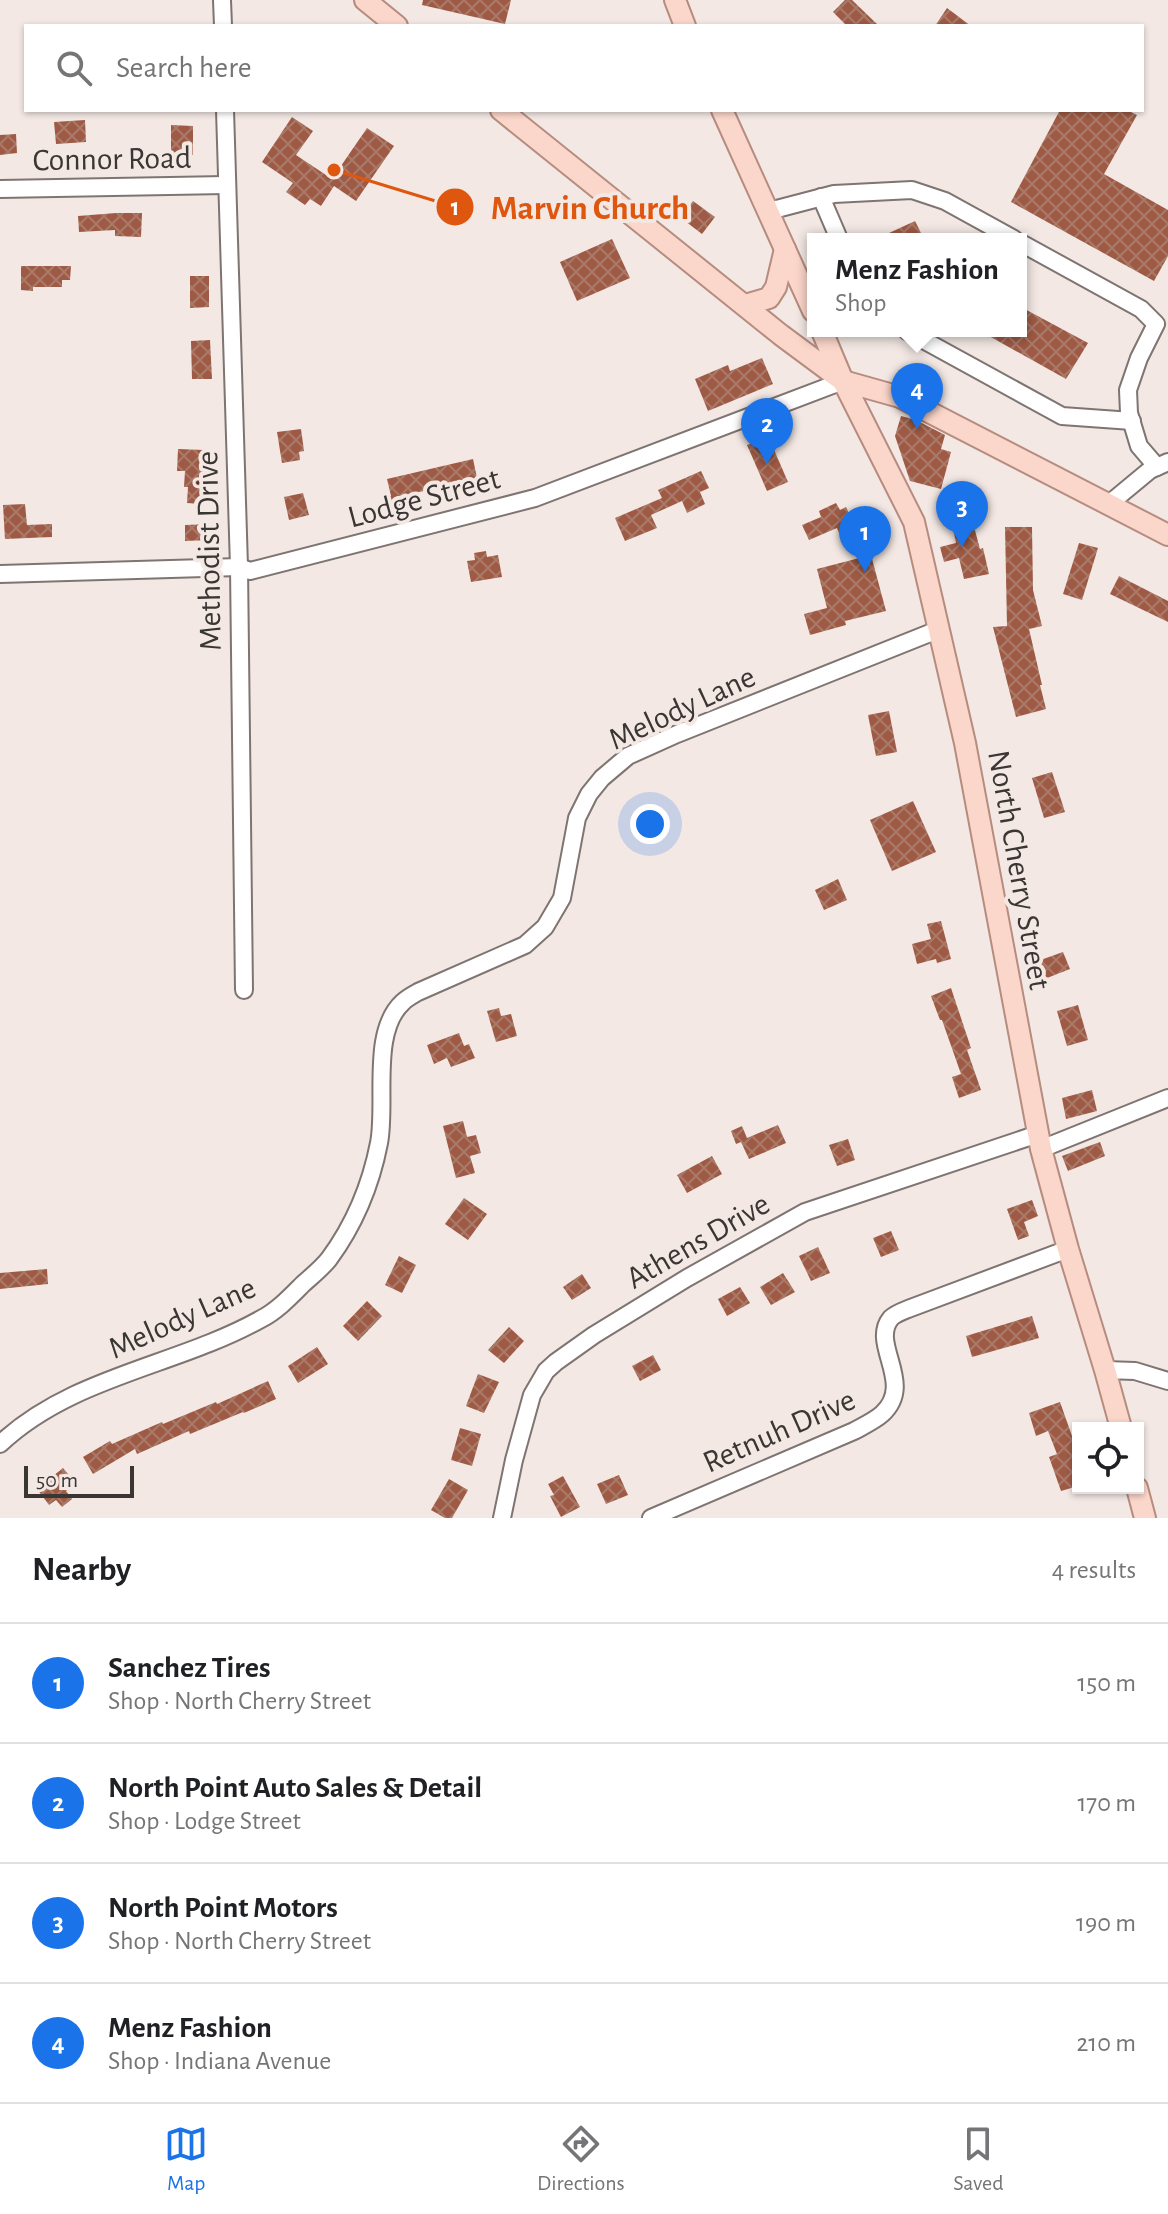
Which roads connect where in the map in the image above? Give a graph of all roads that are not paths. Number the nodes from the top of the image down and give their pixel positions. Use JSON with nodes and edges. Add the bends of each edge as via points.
{"nodes":[{"id":1,"x":222,"y":0,"type":"edge"},
{"id":2,"x":365,"y":0,"type":"edge"},
{"id":3,"x":675,"y":0,"type":"edge"},
{"id":4,"x":223,"y":24,"type":"edge"},
{"id":5,"x":395,"y":24,"type":"edge"},
{"id":6,"x":684,"y":24,"type":"edge"},
{"id":7,"x":225,"y":112,"type":"edge"},
{"id":8,"x":504,"y":112,"type":"edge"},
{"id":9,"x":723,"y":112,"type":"edge"},
{"id":10,"x":226,"y":185,"type":"junction"},
{"id":11,"x":0,"y":189,"type":"edge"},
{"id":12,"x":821,"y":197,"type":"junction"},
{"id":13,"x":769,"y":211,"type":"junction"},
{"id":14,"x":836,"y":233,"type":"edge"},
{"id":15,"x":1003,"y":233,"type":"edge"},
{"id":16,"x":1027,"y":246,"type":"edge"},
{"id":17,"x":785,"y":249,"type":"junction"},
{"id":18,"x":807,"y":298,"type":"edge"},
{"id":19,"x":745,"y":305,"type":"junction"},
{"id":20,"x":825,"y":337,"type":"edge"},
{"id":21,"x":918,"y":337,"type":"edge"},
{"id":22,"x":843,"y":381,"type":"junction"},
{"id":23,"x":1132,"y":421,"type":"junction"},
{"id":24,"x":1162,"y":465,"type":"edge"},
{"id":25,"x":1109,"y":504,"type":"junction"},
{"id":26,"x":1168,"y":535,"type":"edge"},
{"id":27,"x":239,"y":567,"type":"junction"},
{"id":28,"x":0,"y":574,"type":"edge"},
{"id":29,"x":940,"y":629,"type":"junction"},
{"id":30,"x":244,"y":990,"type":"dead end"},
{"id":31,"x":1168,"y":1098,"type":"edge"},
{"id":32,"x":1039,"y":1141,"type":"junction"},
{"id":33,"x":1068,"y":1249,"type":"junction"},
{"id":34,"x":1105,"y":1370,"type":"junction"},
{"id":35,"x":1168,"y":1381,"type":"edge"},
{"id":36,"x":1119,"y":1422,"type":"edge"},
{"id":37,"x":0,"y":1444,"type":"edge"},
{"id":38,"x":1139,"y":1494,"type":"edge"},
{"id":39,"x":502,"y":1518,"type":"edge"},
{"id":40,"x":651,"y":1518,"type":"edge"},
{"id":41,"x":1145,"y":1518,"type":"edge"}],
"edges":[{"from":1,"to":4,"type":"street"},
{"from":2,"to":5,"type":"main road"},
{"from":3,"to":6,"type":"main road"},
{"from":7,"to":10,"type":"street","name":"Methodist Drive"},
{"from":8,"to":19,"type":"main road"},
{"from":9,"to":13,"type":"main road"},
{"from":10,"to":11,"type":"street","name":"Connor Road"},
{"from":10,"to":27,"type":"street","name":"Methodist Drive"},
{"from":12,"to":13,"type":"street"},
{"from":12,"to":14,"type":"street"},
{"from":12,"to":15,"type":"street","via":[[912,190],[945,201]]},
{"from":13,"to":17,"type":"main road"},
{"from":16,"to":23,"type":"street","via":[[1141,309],[1156,324],[1128,390]]},
{"from":17,"to":18,"type":"main road"},
{"from":17,"to":19,"type":"main road","via":[[769,298]]},
{"from":19,"to":22,"type":"main road"},
{"from":20,"to":22,"type":"main road","name":"North Cherry Street"},
{"from":21,"to":23,"type":"street","via":[[1062,416]]},
{"from":22,"to":25,"type":"main road","via":[[900,397]]},
{"from":22,"to":27,"type":"street","name":"Lodge Street","via":[[535,498],[262,569]]},
{"from":22,"to":29,"type":"main road","name":"North Cherry Street","via":[[914,522]]},
{"from":23,"to":24,"type":"street","via":[[1139,446]]},
{"from":24,"to":25,"type":"street"},
{"from":25,"to":26,"type":"main road"},
{"from":27,"to":28,"type":"street","name":"Lodge Street"},
{"from":27,"to":30,"type":"street","name":"Methodist Drive"},
{"from":29,"to":32,"type":"main road","name":"North Cherry Street"},
{"from":29,"to":37,"type":"street","name":"Melody Lane","via":[[677,734],[628,756],[602,778],[577,818],[562,898],[545,927],[525,945],[418,992],[389,1021],[379,1146],[361,1203],[327,1261],[264,1318],[57,1403]]},
{"from":31,"to":32,"type":"street","name":"Athens Drive"},
{"from":32,"to":33,"type":"main road","name":"North Cherry Street"},
{"from":32,"to":39,"type":"street","name":"Athens Drive","via":[[805,1212],[594,1335],[546,1371],[532,1395]]},
{"from":33,"to":34,"type":"main road","name":"North Cherry Street"},
{"from":33,"to":40,"type":"street","name":"Retnuh Drive","via":[[892,1317],[886,1345],[896,1385],[882,1414],[854,1431]]},
{"from":34,"to":35,"type":"street","via":[[1135,1371]]},
{"from":34,"to":36,"type":"main road","name":"North Cherry Street"},
{"from":38,"to":41,"type":"main road"}]}
